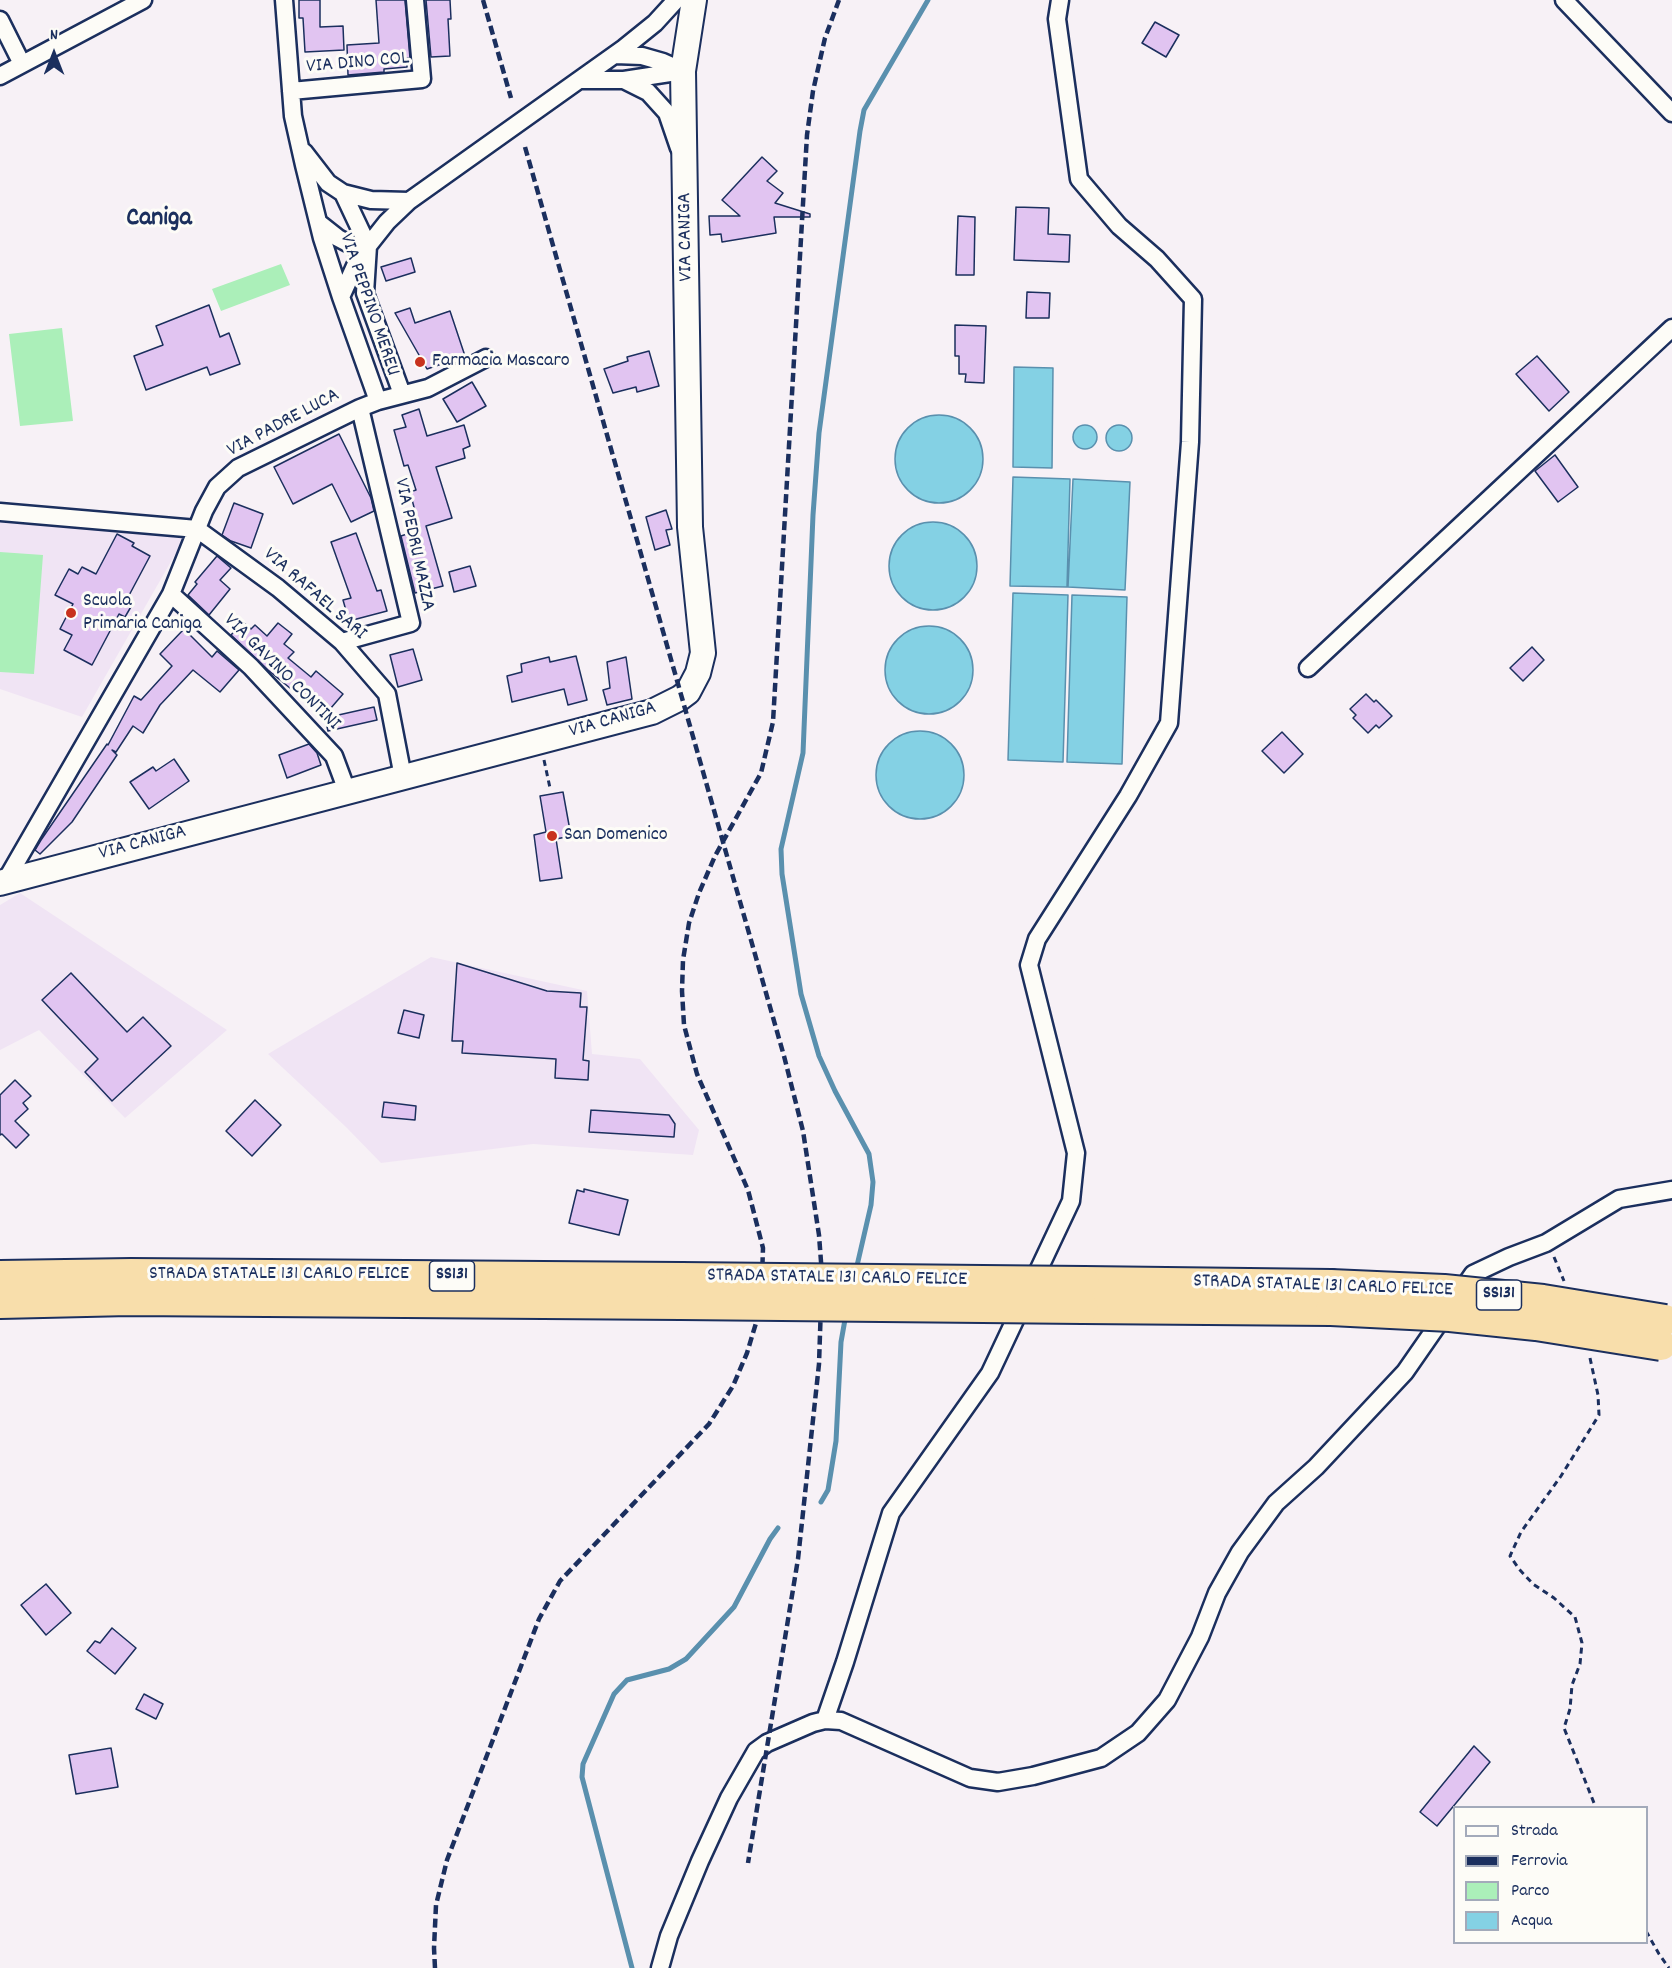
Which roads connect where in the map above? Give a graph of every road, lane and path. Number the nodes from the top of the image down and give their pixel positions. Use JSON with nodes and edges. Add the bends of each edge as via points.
{"nodes":[{"id":1,"x":143,"y":0,"type":"edge"},
{"id":2,"x":284,"y":0,"type":"edge"},
{"id":3,"x":416,"y":0,"type":"edge"},
{"id":4,"x":676,"y":0,"type":"edge"},
{"id":5,"x":694,"y":0,"type":"edge"},
{"id":6,"x":1060,"y":0,"type":"edge"},
{"id":7,"x":1564,"y":0,"type":"edge"},
{"id":8,"x":0,"y":20,"type":"edge"},
{"id":9,"x":615,"y":55,"type":"junction"},
{"id":10,"x":22,"y":64,"type":"junction"},
{"id":11,"x":683,"y":71,"type":"junction"},
{"id":12,"x":0,"y":76,"type":"edge"},
{"id":13,"x":624,"y":80,"type":"junction"},
{"id":14,"x":579,"y":81,"type":"junction"},
{"id":15,"x":291,"y":91,"type":"junction"},
{"id":16,"x":1672,"y":113,"type":"edge"},
{"id":17,"x":299,"y":145,"type":"junction"},
{"id":18,"x":686,"y":170,"type":"junction"},
{"id":19,"x":343,"y":193,"type":"junction"},
{"id":20,"x":409,"y":201,"type":"junction"},
{"id":21,"x":319,"y":223,"type":"junction"},
{"id":22,"x":368,"y":246,"type":"junction"},
{"id":23,"x":341,"y":297,"type":"junction"},
{"id":24,"x":1672,"y":328,"type":"edge"},
{"id":25,"x":486,"y":358,"type":"dead end"},
{"id":26,"x":402,"y":394,"type":"junction"},
{"id":27,"x":378,"y":401,"type":"junction"},
{"id":28,"x":360,"y":408,"type":"junction"},
{"id":29,"x":0,"y":512,"type":"edge"},
{"id":30,"x":197,"y":529,"type":"junction"},
{"id":31,"x":171,"y":594,"type":"junction"},
{"id":32,"x":342,"y":642,"type":"junction"},
{"id":33,"x":1308,"y":668,"type":"dead end"},
{"id":34,"x":539,"y":741,"type":"junction"},
{"id":35,"x":403,"y":777,"type":"junction"},
{"id":36,"x":550,"y":788,"type":"dead end"},
{"id":37,"x":347,"y":791,"type":"junction"},
{"id":38,"x":3,"y":881,"type":"edge"},
{"id":39,"x":1672,"y":1190,"type":"edge"},
{"id":40,"x":1546,"y":1244,"type":"junction"},
{"id":41,"x":0,"y":1276,"type":"edge"},
{"id":42,"x":1565,"y":1284,"type":"dead end"},
{"id":43,"x":224,"y":1288,"type":"junction"},
{"id":44,"x":0,"y":1303,"type":"edge"},
{"id":45,"x":1668,"y":1333,"type":"edge"},
{"id":46,"x":1587,"y":1349,"type":"dead end"},
{"id":47,"x":825,"y":1720,"type":"junction"},
{"id":48,"x":1595,"y":1806,"type":"edge"},
{"id":49,"x":1648,"y":1933,"type":"edge"},
{"id":50,"x":660,"y":1968,"type":"edge"},
{"id":51,"x":1669,"y":1968,"type":"edge"}],
"edges":[{"from":1,"to":10,"type":"street"},
{"from":2,"to":15,"type":"street","name":"VIA PEPPINO MEREU"},
{"from":3,"to":15,"type":"street","name":"VIA DINO COL","via":[[422,79]]},
{"from":4,"to":9,"type":"street","via":[[656,23]]},
{"from":5,"to":11,"type":"street","name":"VIA CANIGA"},
{"from":6,"to":47,"type":"street","via":[[1058,19],[1079,178],[1119,226],[1157,259],[1193,299],[1190,442],[1169,723],[1128,796],[1037,939],[1029,965],[1076,1153],[1071,1201],[990,1373],[891,1513]]},
{"from":7,"to":16,"type":"street"},
{"from":8,"to":10,"type":"street"},
{"from":9,"to":11,"type":"street","via":[[652,59]]},
{"from":9,"to":14,"type":"street"},
{"from":10,"to":12,"type":"street"},
{"from":11,"to":13,"type":"street"},
{"from":11,"to":18,"type":"street","name":"VIA CANIGA"},
{"from":13,"to":14,"type":"street"},
{"from":13,"to":18,"type":"street","via":[[648,92],[667,113]]},
{"from":14,"to":20,"type":"street"},
{"from":15,"to":17,"type":"street","name":"VIA PEPPINO MEREU"},
{"from":17,"to":19,"type":"street","name":"VIA PEPPINO MEREU","via":[[328,183]]},
{"from":17,"to":21,"type":"street","name":"VIA PEPPINO MEREU"},
{"from":18,"to":34,"type":"street","name":"VIA CANIGA","via":[[690,527],[703,653],[698,673],[688,692],[652,712]]},
{"from":19,"to":20,"type":"street","name":"VIA PEPPINO MEREU","via":[[371,200]]},
{"from":19,"to":22,"type":"street","name":"VIA PEPPINO MEREU"},
{"from":20,"to":22,"type":"street"},
{"from":21,"to":22,"type":"street","name":"VIA PEPPINO MEREU","via":[[355,247]]},
{"from":21,"to":23,"type":"street","name":"VIA PEPPINO MEREU"},
{"from":22,"to":23,"type":"street","via":[[354,266]]},
{"from":22,"to":26,"type":"street","via":[[365,292]]},
{"from":23,"to":27,"type":"street","name":"VIA PEPPINO MEREU"},
{"from":24,"to":33,"type":"street"},
{"from":25,"to":26,"type":"street","name":"VIA PADRE LUCA","via":[[428,388]]},
{"from":26,"to":27,"type":"street","name":"VIA PADRE LUCA"},
{"from":27,"to":28,"type":"street","name":"VIA PADRE LUCA"},
{"from":28,"to":30,"type":"street","name":"VIA PADRE LUCA","via":[[238,468],[217,487]]},
{"from":28,"to":32,"type":"street","name":"VIA PEDRU MAZZA","via":[[411,623]]},
{"from":29,"to":30,"type":"street"},
{"from":30,"to":31,"type":"street","name":"VIA PADRE LUCA"},
{"from":30,"to":32,"type":"street","name":"VIA RAFAEL SARI","via":[[278,588]]},
{"from":31,"to":37,"type":"street","name":"VIA GAVINO CONTINI","via":[[251,667],[334,756]]},
{"from":31,"to":38,"type":"street","name":"VIA PADRE LUCA"},
{"from":32,"to":35,"type":"street","name":"VIA RAFAEL SARI","via":[[387,694]]},
{"from":34,"to":35,"type":"street","name":"VIA CANIGA"},
{"from":34,"to":36,"type":"path"},
{"from":35,"to":37,"type":"street","name":"VIA CANIGA"},
{"from":37,"to":38,"type":"street","name":"VIA CANIGA"},
{"from":39,"to":40,"type":"street","via":[[1619,1199]]},
{"from":40,"to":42,"type":"path"},
{"from":40,"to":47,"type":"street","via":[[1473,1274],[1405,1372],[1316,1467],[1276,1503],[1240,1552],[1167,1700],[1138,1733],[1101,1758],[998,1782],[970,1778],[841,1720]]},
{"from":41,"to":43,"type":"highway","name":"STRADA STATALE 131 CARLO FELICE","number":"SS131"},
{"from":43,"to":44,"type":"highway","name":"STRADA STATALE 131 CARLO FELICE","number":"SS131","via":[[129,1300]]},
{"from":43,"to":45,"type":"highway","name":"STRADA STATALE 131 CARLO FELICE","number":"SS131","bridge":true,"via":[[1331,1297],[1450,1317]]},
{"from":46,"to":48,"type":"path","via":[[1599,1414],[1521,1532],[1510,1556],[1533,1584],[1575,1617],[1582,1643],[1580,1664],[1564,1728]]},
{"from":47,"to":50,"type":"street","via":[[756,1750],[705,1851],[669,1936]]},
{"from":49,"to":51,"type":"path"}]}
